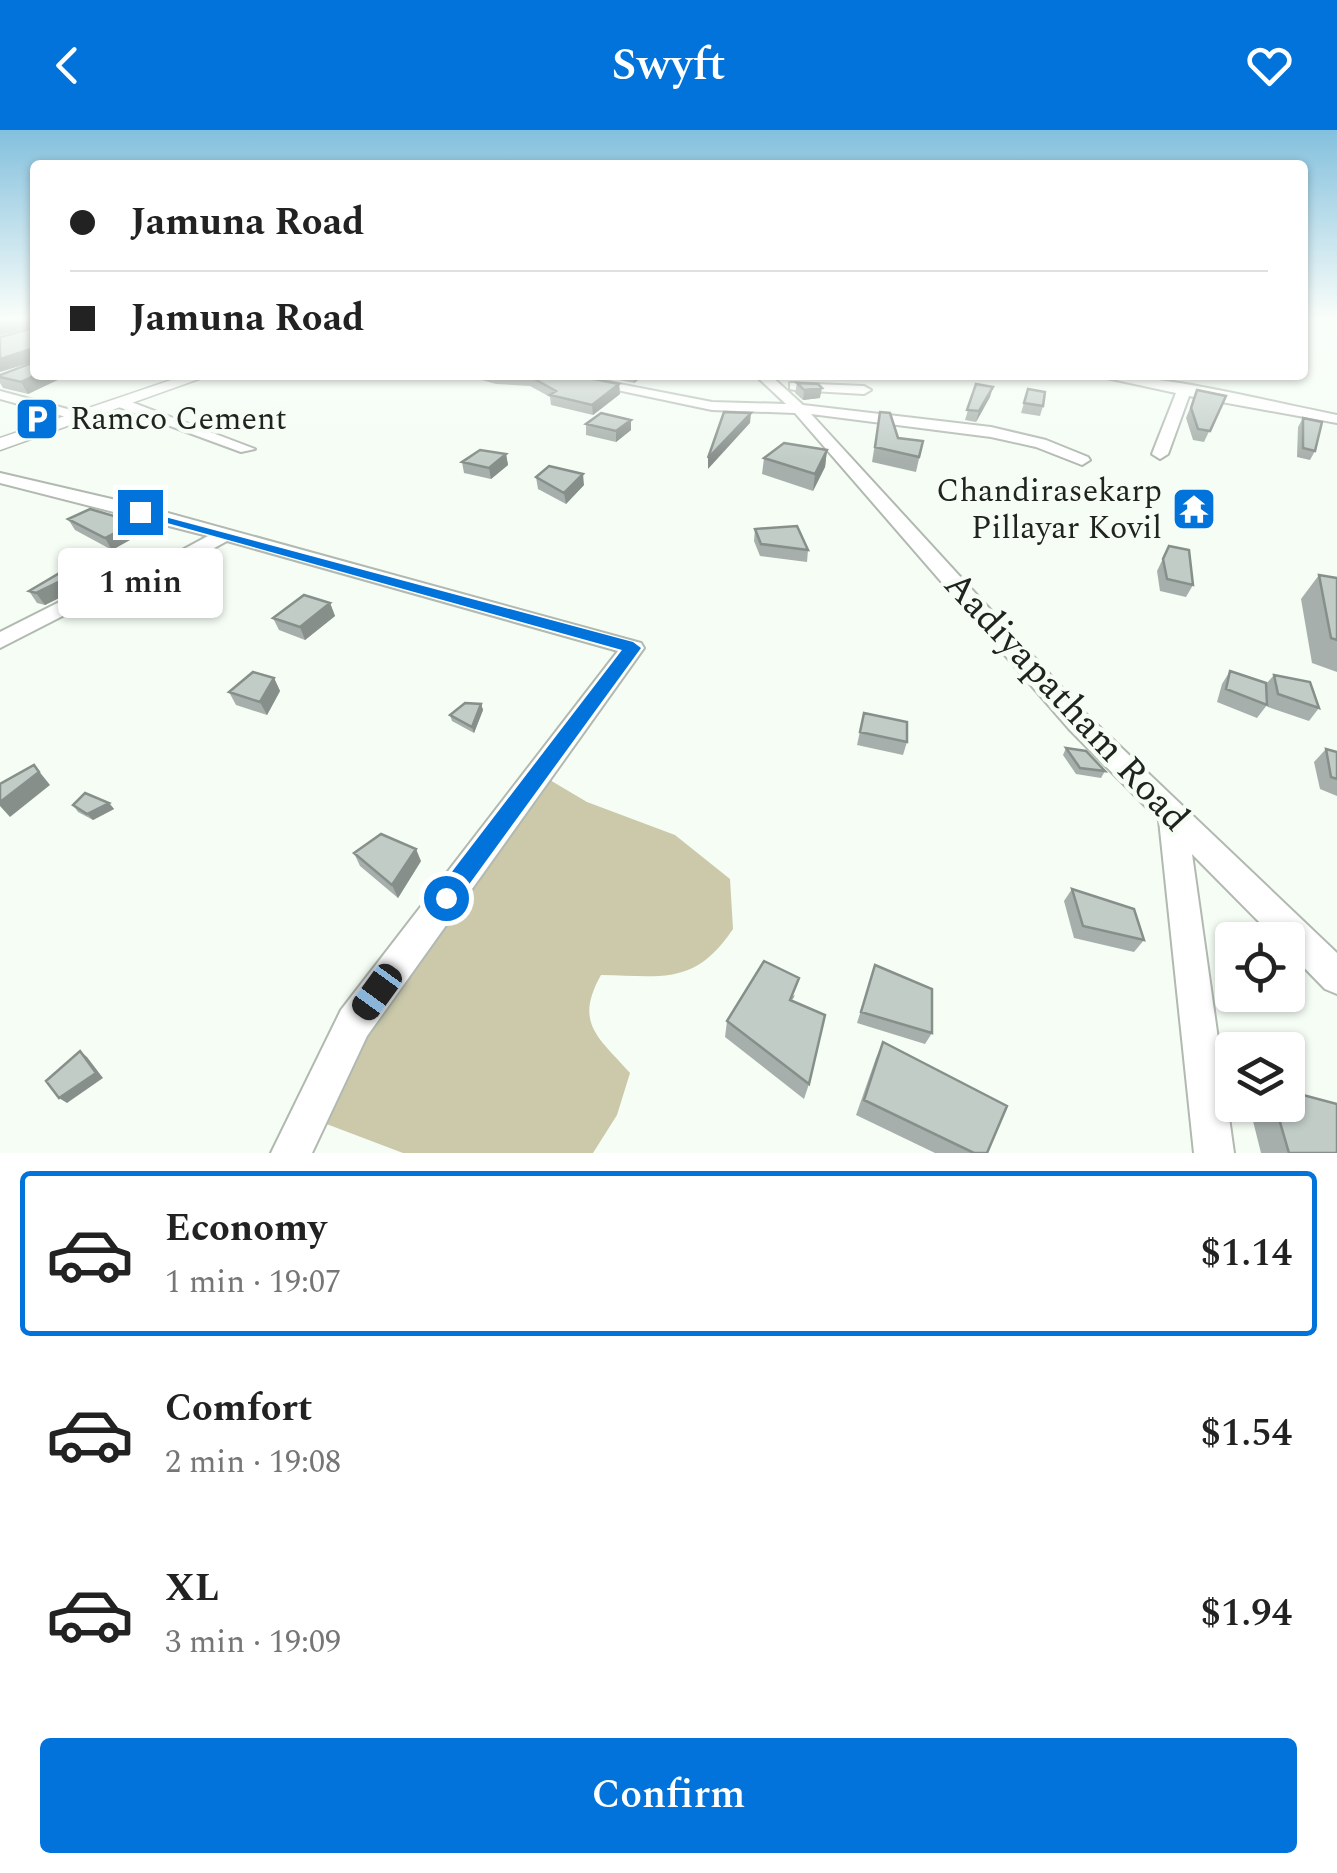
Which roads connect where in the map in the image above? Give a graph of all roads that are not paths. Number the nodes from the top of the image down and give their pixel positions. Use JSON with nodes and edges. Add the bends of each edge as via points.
{"nodes":[{"id":1,"x":188,"y":380,"type":"edge"},
{"id":2,"x":579,"y":380,"type":"edge"},
{"id":3,"x":766,"y":380,"type":"edge"},
{"id":4,"x":1131,"y":380,"type":"edge"},
{"id":5,"x":1186,"y":389,"type":"junction"},
{"id":6,"x":864,"y":390,"type":"dead end"},
{"id":7,"x":0,"y":395,"type":"edge"},
{"id":8,"x":121,"y":403,"type":"junction"},
{"id":9,"x":799,"y":409,"type":"junction"},
{"id":10,"x":81,"y":417,"type":"junction"},
{"id":11,"x":1337,"y":418,"type":"edge"},
{"id":12,"x":0,"y":444,"type":"edge"},
{"id":13,"x":246,"y":449,"type":"dead end"},
{"id":14,"x":1160,"y":454,"type":"dead end"},
{"id":15,"x":1082,"y":460,"type":"dead end"},
{"id":16,"x":0,"y":478,"type":"edge"},
{"id":17,"x":224,"y":535,"type":"junction"},
{"id":18,"x":0,"y":641,"type":"edge"},
{"id":19,"x":1173,"y":819,"type":"junction"},
{"id":20,"x":1337,"y":977,"type":"edge"},
{"id":21,"x":291,"y":1153,"type":"edge"},
{"id":22,"x":1214,"y":1153,"type":"edge"}],
"edges":[{"from":1,"to":8,"type":"main road"},
{"from":2,"to":9,"type":"street","via":[[712,406]]},
{"from":3,"to":6,"type":"street"},
{"from":3,"to":9,"type":"street","name":"Aadiyapatham Road"},
{"from":4,"to":5,"type":"street"},
{"from":5,"to":11,"type":"street"},
{"from":5,"to":14,"type":"street"},
{"from":7,"to":10,"type":"street"},
{"from":8,"to":10,"type":"main road"},
{"from":8,"to":13,"type":"street"},
{"from":9,"to":15,"type":"street","via":[[991,432]]},
{"from":9,"to":19,"type":"street","name":"Aadiyapatham Road"},
{"from":10,"to":12,"type":"main road"},
{"from":16,"to":17,"type":"street"},
{"from":17,"to":18,"type":"street","via":[[178,560],[120,578]]},
{"from":17,"to":21,"type":"street","via":[[633,648],[354,1023]]},
{"from":19,"to":20,"type":"street","name":"Aadiyapatham Road"},
{"from":19,"to":22,"type":"street"}]}
